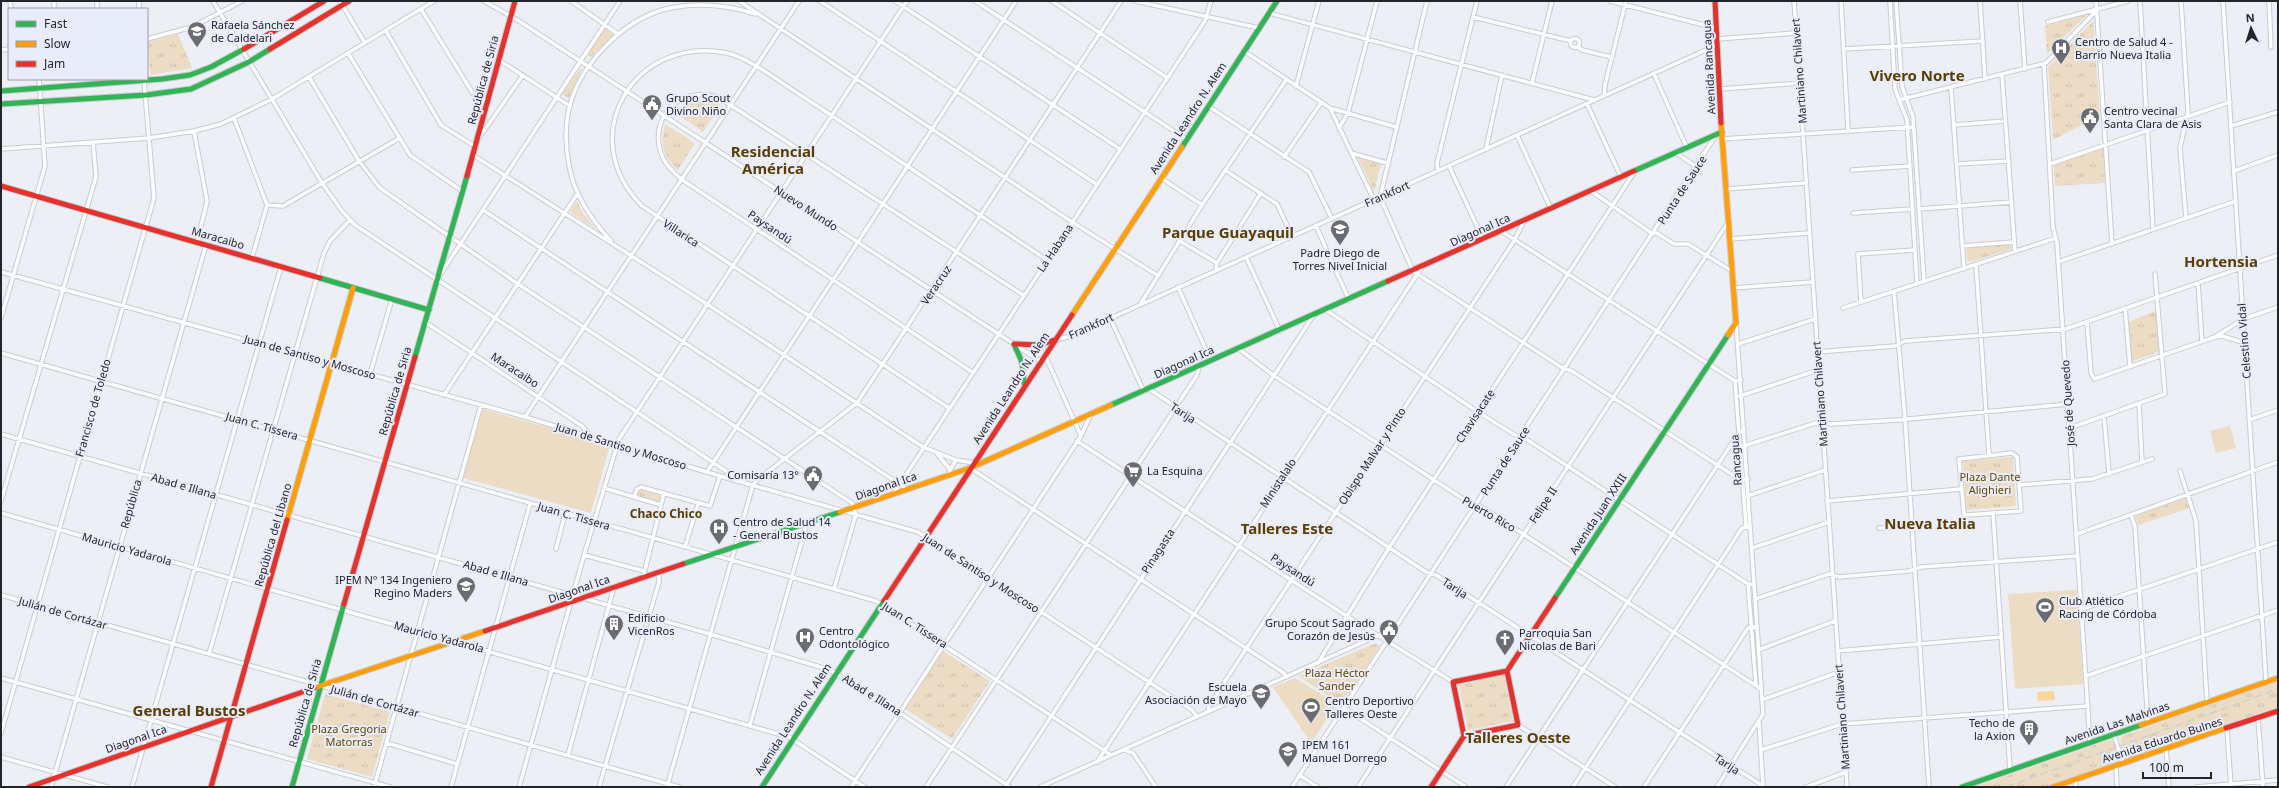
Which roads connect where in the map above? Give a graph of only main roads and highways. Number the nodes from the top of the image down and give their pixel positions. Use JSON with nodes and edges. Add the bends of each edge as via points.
{"nodes":[{"id":1,"x":324,"y":1,"type":"edge"},
{"id":2,"x":350,"y":1,"type":"edge"},
{"id":3,"x":515,"y":1,"type":"edge"},
{"id":4,"x":1277,"y":1,"type":"edge"},
{"id":5,"x":1715,"y":1,"type":"edge"},
{"id":6,"x":341,"y":3,"type":"edge"},
{"id":7,"x":144,"y":80,"type":"edge"},
{"id":8,"x":148,"y":80,"type":"edge"},
{"id":9,"x":1,"y":91,"type":"edge"},
{"id":10,"x":1,"y":104,"type":"edge"},
{"id":11,"x":1720,"y":133,"type":"junction"},
{"id":12,"x":1,"y":186,"type":"edge"},
{"id":13,"x":353,"y":288,"type":"junction"},
{"id":14,"x":428,"y":310,"type":"junction"},
{"id":15,"x":1736,"y":323,"type":"joint"},
{"id":16,"x":1055,"y":340,"type":"junction"},
{"id":17,"x":1024,"y":385,"type":"junction"},
{"id":18,"x":970,"y":468,"type":"junction"},
{"id":19,"x":1507,"y":671,"type":"junction"},
{"id":20,"x":2278,"y":678,"type":"edge"},
{"id":21,"x":320,"y":686,"type":"junction"},
{"id":22,"x":2278,"y":711,"type":"edge"},
{"id":23,"x":231,"y":717,"type":"junction"},
{"id":24,"x":1464,"y":736,"type":"junction"},
{"id":25,"x":28,"y":787,"type":"edge"},
{"id":26,"x":211,"y":787,"type":"edge"},
{"id":27,"x":292,"y":787,"type":"edge"},
{"id":28,"x":762,"y":787,"type":"edge"},
{"id":29,"x":1431,"y":787,"type":"edge"},
{"id":30,"x":1962,"y":787,"type":"edge"},
{"id":31,"x":2053,"y":787,"type":"edge"}],
"edges":[{"from":1,"to":8,"type":"main road","via":[[200,72],[178,78]]},
{"from":2,"to":6,"type":"main road"},
{"from":3,"to":14,"type":"main road","name":"República de Siria","via":[[476,147]]},
{"from":4,"to":16,"type":"main road","name":"Avenida Leandro N. Alem"},
{"from":5,"to":11,"type":"main road","name":"Avenida Rancagua"},
{"from":6,"to":10,"type":"main road","via":[[249,62],[191,89],[146,95]]},
{"from":7,"to":9,"type":"main road"},
{"from":11,"to":15,"type":"main road","name":"Rancagua"},
{"from":11,"to":18,"type":"main road","name":"Diagonal Ica","via":[[1415,272]]},
{"from":12,"to":13,"type":"main road","name":"Maracaibo"},
{"from":13,"to":14,"type":"main road","name":"Maracaibo"},
{"from":13,"to":23,"type":"main road","name":"República del Libano"},
{"from":14,"to":21,"type":"main road","name":"República de Siria"},
{"from":15,"to":19,"type":"main road","name":"Avenida Juan XXIII"},
{"from":16,"to":17,"type":"main road","name":"Avenida Leandro N. Alem"},
{"from":16,"to":17,"type":"main road","via":[[1038,345],[1014,344],[1022,362]]},
{"from":17,"to":18,"type":"main road","name":"Avenida Leandro N. Alem"},
{"from":18,"to":21,"type":"main road","name":"Diagonal Ica"},
{"from":18,"to":28,"type":"main road","name":"Avenida Leandro N. Alem"},
{"from":19,"to":24,"type":"main road","via":[[1453,682]]},
{"from":19,"to":24,"type":"main road","via":[[1518,725]]},
{"from":20,"to":30,"type":"main road","name":"Avenida Las Malvinas"},
{"from":21,"to":23,"type":"main road","name":"Diagonal Ica"},
{"from":21,"to":27,"type":"main road","name":"República de Siria"},
{"from":22,"to":31,"type":"main road","name":"Avenida Eduardo Bulnes"},
{"from":23,"to":25,"type":"main road","name":"Diagonal Ica","via":[[63,775],[54,775]]},
{"from":23,"to":26,"type":"main road","name":"República del Libano"},
{"from":24,"to":29,"type":"main road"}]}
